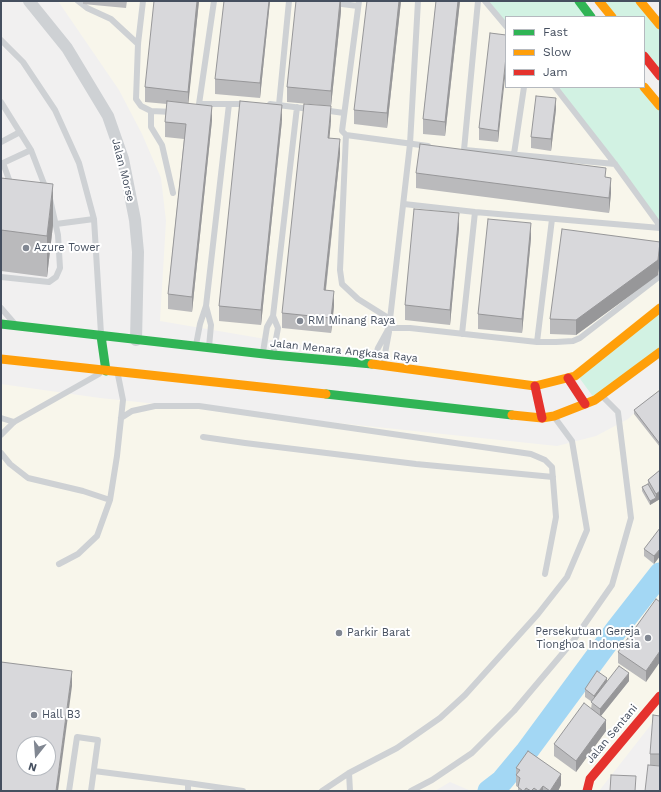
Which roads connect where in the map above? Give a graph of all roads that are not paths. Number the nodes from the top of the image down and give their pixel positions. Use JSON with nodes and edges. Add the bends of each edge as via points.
{"nodes":[{"id":1,"x":29,"y":1,"type":"edge"},
{"id":2,"x":78,"y":1,"type":"edge"},
{"id":3,"x":143,"y":1,"type":"edge"},
{"id":4,"x":214,"y":1,"type":"edge"},
{"id":5,"x":289,"y":1,"type":"edge"},
{"id":6,"x":418,"y":1,"type":"edge"},
{"id":7,"x":478,"y":1,"type":"edge"},
{"id":8,"x":485,"y":1,"type":"edge"},
{"id":9,"x":579,"y":1,"type":"edge"},
{"id":10,"x":599,"y":1,"type":"edge"},
{"id":11,"x":640,"y":1,"type":"edge"},
{"id":12,"x":329,"y":3,"type":"edge"},
{"id":13,"x":359,"y":4,"type":"edge"},
{"id":14,"x":590,"y":16,"type":"edge"},
{"id":15,"x":611,"y":16,"type":"edge"},
{"id":16,"x":505,"y":25,"type":"edge"},
{"id":17,"x":660,"y":26,"type":"edge"},
{"id":18,"x":1,"y":40,"type":"edge"},
{"id":19,"x":138,"y":44,"type":"junction"},
{"id":20,"x":645,"y":57,"type":"edge"},
{"id":21,"x":660,"y":76,"type":"edge"},
{"id":22,"x":524,"y":88,"type":"edge"},
{"id":23,"x":556,"y":88,"type":"edge"},
{"id":24,"x":645,"y":88,"type":"edge"},
{"id":25,"x":1,"y":102,"type":"edge"},
{"id":26,"x":200,"y":104,"type":"junction"},
{"id":27,"x":229,"y":104,"type":"junction"},
{"id":28,"x":250,"y":104,"type":"edge"},
{"id":29,"x":265,"y":104,"type":"edge"},
{"id":30,"x":279,"y":104,"type":"junction"},
{"id":31,"x":660,"y":106,"type":"edge"},
{"id":32,"x":297,"y":107,"type":"junction"},
{"id":33,"x":151,"y":111,"type":"junction"},
{"id":34,"x":178,"y":112,"type":"edge"},
{"id":35,"x":191,"y":113,"type":"edge"},
{"id":36,"x":344,"y":113,"type":"junction"},
{"id":37,"x":20,"y":132,"type":"junction"},
{"id":38,"x":346,"y":135,"type":"junction"},
{"id":39,"x":1,"y":142,"type":"edge"},
{"id":40,"x":410,"y":144,"type":"junction"},
{"id":41,"x":433,"y":147,"type":"edge"},
{"id":42,"x":457,"y":149,"type":"edge"},
{"id":43,"x":31,"y":150,"type":"junction"},
{"id":44,"x":464,"y":150,"type":"junction"},
{"id":45,"x":514,"y":154,"type":"junction"},
{"id":46,"x":2,"y":161,"type":"edge"},
{"id":47,"x":615,"y":164,"type":"junction"},
{"id":48,"x":10,"y":192,"type":"edge"},
{"id":49,"x":173,"y":193,"type":"dead end"},
{"id":50,"x":404,"y":204,"type":"junction"},
{"id":51,"x":475,"y":212,"type":"junction"},
{"id":52,"x":94,"y":218,"type":"junction"},
{"id":53,"x":552,"y":219,"type":"junction"},
{"id":54,"x":56,"y":224,"type":"junction"},
{"id":55,"x":660,"y":227,"type":"edge"},
{"id":56,"x":660,"y":276,"type":"edge"},
{"id":57,"x":1,"y":277,"type":"edge"},
{"id":58,"x":206,"y":306,"type":"junction"},
{"id":59,"x":1,"y":308,"type":"edge"},
{"id":60,"x":660,"y":308,"type":"edge"},
{"id":61,"x":273,"y":316,"type":"junction"},
{"id":62,"x":390,"y":319,"type":"junction"},
{"id":63,"x":1,"y":324,"type":"edge"},
{"id":64,"x":16,"y":326,"type":"junction"},
{"id":65,"x":389,"y":328,"type":"junction"},
{"id":66,"x":462,"y":334,"type":"junction"},
{"id":67,"x":101,"y":336,"type":"junction"},
{"id":68,"x":136,"y":340,"type":"junction"},
{"id":69,"x":537,"y":342,"type":"junction"},
{"id":70,"x":196,"y":346,"type":"junction"},
{"id":71,"x":209,"y":348,"type":"junction"},
{"id":72,"x":660,"y":352,"type":"edge"},
{"id":73,"x":263,"y":354,"type":"junction"},
{"id":74,"x":273,"y":355,"type":"junction"},
{"id":75,"x":1,"y":360,"type":"edge"},
{"id":76,"x":373,"y":364,"type":"junction"},
{"id":77,"x":383,"y":365,"type":"junction"},
{"id":78,"x":106,"y":370,"type":"junction"},
{"id":79,"x":120,"y":372,"type":"junction"},
{"id":80,"x":568,"y":378,"type":"junction"},
{"id":81,"x":535,"y":386,"type":"junction"},
{"id":82,"x":601,"y":395,"type":"junction"},
{"id":83,"x":585,"y":404,"type":"junction"},
{"id":84,"x":554,"y":416,"type":"junction"},
{"id":85,"x":1,"y":418,"type":"edge"},
{"id":86,"x":121,"y":418,"type":"junction"},
{"id":87,"x":542,"y":418,"type":"junction"},
{"id":88,"x":14,"y":422,"type":"junction"},
{"id":89,"x":1,"y":435,"type":"edge"},
{"id":90,"x":203,"y":436,"type":"dead end"},
{"id":91,"x":2,"y":458,"type":"edge"},
{"id":92,"x":553,"y":477,"type":"junction"},
{"id":93,"x":110,"y":500,"type":"junction"},
{"id":94,"x":59,"y":564,"type":"dead end"},
{"id":95,"x":545,"y":574,"type":"dead end"},
{"id":96,"x":660,"y":696,"type":"edge"},
{"id":97,"x":94,"y":771,"type":"junction"},
{"id":98,"x":349,"y":773,"type":"junction"},
{"id":99,"x":188,"y":783,"type":"junction"},
{"id":100,"x":69,"y":791,"type":"edge"},
{"id":101,"x":91,"y":791,"type":"edge"},
{"id":102,"x":188,"y":791,"type":"edge"},
{"id":103,"x":243,"y":791,"type":"edge"},
{"id":104,"x":322,"y":791,"type":"edge"},
{"id":105,"x":350,"y":791,"type":"edge"},
{"id":106,"x":411,"y":791,"type":"edge"},
{"id":107,"x":587,"y":791,"type":"edge"}],
"edges":[{"from":1,"to":68,"type":"street","name":"Jalan Morse","via":[[67,48],[108,116],[123,159],[135,220],[138,252]]},
{"from":2,"to":19,"type":"lane","via":[[110,19]]},
{"from":3,"to":19,"type":"lane"},
{"from":4,"to":26,"type":"lane"},
{"from":5,"to":30,"type":"lane"},
{"from":6,"to":40,"type":"lane"},
{"from":7,"to":44,"type":"lane"},
{"from":8,"to":16,"type":"lane"},
{"from":9,"to":14,"type":"street"},
{"from":10,"to":15,"type":"street"},
{"from":11,"to":17,"type":"street"},
{"from":12,"to":13,"type":"lane"},
{"from":13,"to":36,"type":"lane"},
{"from":18,"to":52,"type":"lane","via":[[23,62],[55,110],[79,163]]},
{"from":19,"to":33,"type":"lane","via":[[136,99],[141,106]]},
{"from":20,"to":21,"type":"street"},
{"from":22,"to":45,"type":"lane"},
{"from":23,"to":47,"type":"lane"},
{"from":24,"to":31,"type":"street"},
{"from":25,"to":37,"type":"lane"},
{"from":26,"to":27,"type":"lane"},
{"from":26,"to":35,"type":"lane","via":[[197,112]]},
{"from":27,"to":28,"type":"lane"},
{"from":27,"to":58,"type":"lane"},
{"from":29,"to":30,"type":"lane"},
{"from":30,"to":32,"type":"lane"},
{"from":32,"to":36,"type":"lane"},
{"from":32,"to":61,"type":"lane"},
{"from":33,"to":34,"type":"lane"},
{"from":33,"to":49,"type":"lane","via":[[151,127],[162,146]]},
{"from":36,"to":38,"type":"lane","via":[[342,131]]},
{"from":37,"to":39,"type":"lane"},
{"from":37,"to":43,"type":"lane"},
{"from":38,"to":40,"type":"lane"},
{"from":38,"to":62,"type":"lane","via":[[340,270],[342,284],[358,299]]},
{"from":40,"to":41,"type":"lane"},
{"from":40,"to":50,"type":"lane"},
{"from":42,"to":44,"type":"lane"},
{"from":43,"to":46,"type":"lane"},
{"from":43,"to":54,"type":"lane","via":[[53,207]]},
{"from":44,"to":45,"type":"lane"},
{"from":45,"to":47,"type":"lane"},
{"from":46,"to":48,"type":"lane","via":[[12,186]]},
{"from":47,"to":55,"type":"lane"},
{"from":50,"to":51,"type":"lane"},
{"from":50,"to":62,"type":"lane"},
{"from":51,"to":53,"type":"lane"},
{"from":51,"to":66,"type":"lane"},
{"from":52,"to":54,"type":"lane"},
{"from":52,"to":67,"type":"lane"},
{"from":53,"to":55,"type":"lane"},
{"from":53,"to":69,"type":"lane"},
{"from":54,"to":57,"type":"lane","via":[[60,268],[56,277],[49,282]]},
{"from":56,"to":69,"type":"lane","via":[[580,338],[565,342]]},
{"from":58,"to":70,"type":"lane"},
{"from":58,"to":71,"type":"lane","via":[[211,326]]},
{"from":59,"to":64,"type":"lane"},
{"from":60,"to":80,"type":"street","name":"Jalan Menara Angkasa Raya","via":[[575,376]]},
{"from":61,"to":73,"type":"lane","via":[[266,332]]},
{"from":61,"to":74,"type":"lane","via":[[278,328]]},
{"from":62,"to":65,"type":"lane"},
{"from":63,"to":64,"type":"street","name":"Jalan Menara Angkasa Raya"},
{"from":64,"to":67,"type":"street","name":"Jalan Menara Angkasa Raya"},
{"from":65,"to":66,"type":"lane"},
{"from":65,"to":76,"type":"lane"},
{"from":65,"to":77,"type":"lane"},
{"from":66,"to":69,"type":"lane"},
{"from":67,"to":68,"type":"street","name":"Jalan Menara Angkasa Raya"},
{"from":67,"to":78,"type":"street"},
{"from":68,"to":70,"type":"street","name":"Jalan Menara Angkasa Raya"},
{"from":70,"to":71,"type":"street","name":"Jalan Menara Angkasa Raya"},
{"from":71,"to":73,"type":"street","name":"Jalan Menara Angkasa Raya"},
{"from":72,"to":82,"type":"street"},
{"from":73,"to":74,"type":"street","name":"Jalan Menara Angkasa Raya"},
{"from":74,"to":76,"type":"street","name":"Jalan Menara Angkasa Raya"},
{"from":75,"to":78,"type":"street"},
{"from":76,"to":77,"type":"street","name":"Jalan Menara Angkasa Raya"},
{"from":77,"to":81,"type":"street","name":"Jalan Menara Angkasa Raya"},
{"from":78,"to":79,"type":"street"},
{"from":78,"to":88,"type":"lane"},
{"from":79,"to":86,"type":"lane","via":[[118,376],[123,400]]},
{"from":79,"to":87,"type":"street"},
{"from":80,"to":81,"type":"street","name":"Jalan Menara Angkasa Raya"},
{"from":80,"to":83,"type":"street"},
{"from":81,"to":87,"type":"street"},
{"from":82,"to":83,"type":"street"},
{"from":82,"to":106,"type":"lane","via":[[618,412],[631,518],[612,585],[573,641],[514,711],[472,753]]},
{"from":83,"to":84,"type":"street"},
{"from":84,"to":87,"type":"street"},
{"from":84,"to":98,"type":"lane","via":[[572,441],[587,530],[567,577],[538,614],[470,690],[440,718],[397,748]]},
{"from":85,"to":88,"type":"lane"},
{"from":86,"to":92,"type":"lane","via":[[155,406],[199,406],[531,454],[545,460],[552,467]]},
{"from":86,"to":93,"type":"lane"},
{"from":88,"to":89,"type":"lane"},
{"from":90,"to":92,"type":"lane","via":[[416,464]]},
{"from":91,"to":93,"type":"lane","via":[[28,478]]},
{"from":92,"to":95,"type":"lane","via":[[556,517]]},
{"from":93,"to":94,"type":"lane","via":[[97,536],[78,554]]},
{"from":96,"to":107,"type":"street","name":"Jalan Sentani","via":[[590,779]]},
{"from":97,"to":99,"type":"lane"},
{"from":97,"to":100,"type":"lane","via":[[98,740],[77,736]]},
{"from":97,"to":101,"type":"lane"},
{"from":98,"to":104,"type":"lane"},
{"from":98,"to":105,"type":"lane"},
{"from":99,"to":102,"type":"lane"},
{"from":99,"to":103,"type":"lane"}]}
